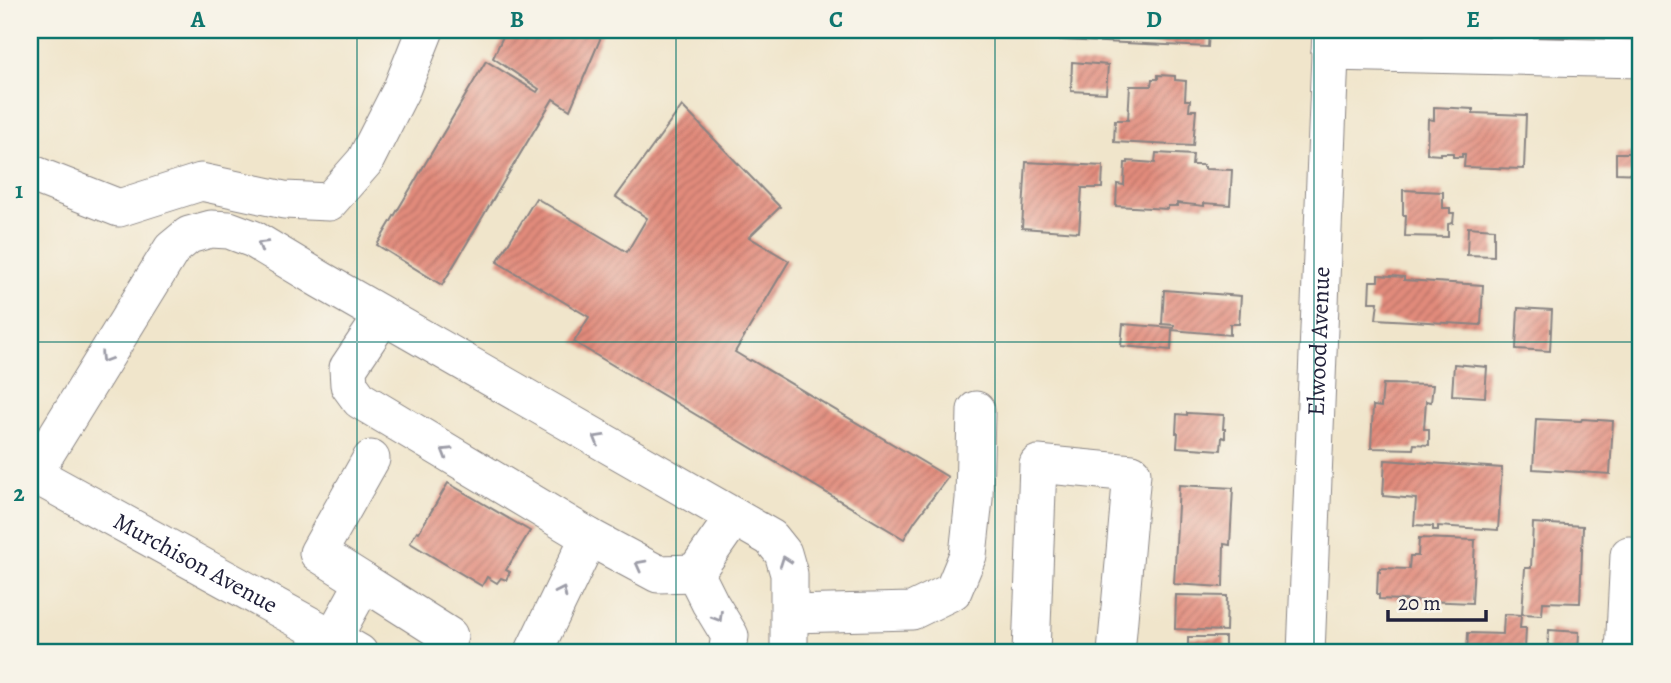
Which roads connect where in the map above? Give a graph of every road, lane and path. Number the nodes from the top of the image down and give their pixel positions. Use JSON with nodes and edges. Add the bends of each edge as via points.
{"nodes":[{"id":1,"x":425,"y":30,"type":"edge"},
{"id":2,"x":1330,"y":41,"type":"edge"},
{"id":3,"x":1641,"y":59,"type":"edge"},
{"id":4,"x":30,"y":173,"type":"edge"},
{"id":5,"x":383,"y":316,"type":"junction"},
{"id":6,"x":976,"y":410,"type":"dead end"},
{"id":7,"x":371,"y":459,"type":"dead end"},
{"id":8,"x":31,"y":475,"type":"edge"},
{"id":9,"x":734,"y":517,"type":"junction"},
{"id":10,"x":589,"y":537,"type":"junction"},
{"id":11,"x":1629,"y":555,"type":"dead end"},
{"id":12,"x":695,"y":573,"type":"junction"},
{"id":13,"x":364,"y":582,"type":"junction"},
{"id":14,"x":790,"y":614,"type":"junction"},
{"id":15,"x":450,"y":636,"type":"dead end"},
{"id":16,"x":346,"y":645,"type":"edge"},
{"id":17,"x":533,"y":653,"type":"edge"},
{"id":18,"x":727,"y":653,"type":"edge"},
{"id":19,"x":789,"y":653,"type":"edge"},
{"id":20,"x":1031,"y":653,"type":"edge"},
{"id":21,"x":1116,"y":653,"type":"edge"},
{"id":22,"x":1306,"y":653,"type":"edge"},
{"id":23,"x":1624,"y":653,"type":"edge"}],
"edges":[{"from":1,"to":4,"type":"street","via":[[365,161],[329,202],[284,201],[201,182],[119,208]]},
{"from":2,"to":3,"type":"street"},
{"from":2,"to":22,"type":"street","name":"Elwood Avenue"},
{"from":5,"to":8,"type":"street","one_way":true,"via":[[253,239],[229,230],[189,235],[172,249]]},
{"from":9,"to":5,"type":"street","one_way":true},
{"from":10,"to":5,"type":"street","one_way":true,"via":[[360,400],[349,385],[348,368]]},
{"from":6,"to":14,"type":"street","via":[[968,555],[953,591],[912,611]]},
{"from":7,"to":13,"type":"street","via":[[318,553]]},
{"from":8,"to":16,"type":"street","name":"Murchison Avenue"},
{"from":9,"to":12,"type":"street"},
{"from":14,"to":9,"type":"street","one_way":true,"via":[[789,574],[783,553],[771,538]]},
{"from":12,"to":10,"type":"street","one_way":true,"via":[[658,574]]},
{"from":17,"to":10,"type":"street","one_way":true},
{"from":11,"to":23,"type":"street"},
{"from":12,"to":18,"type":"street","one_way":true,"via":[[730,636]]},
{"from":13,"to":15,"type":"street"},
{"from":13,"to":16,"type":"street"},
{"from":14,"to":19,"type":"street"},
{"from":20,"to":21,"type":"street","via":[[1038,464],[1132,473]]}]}
